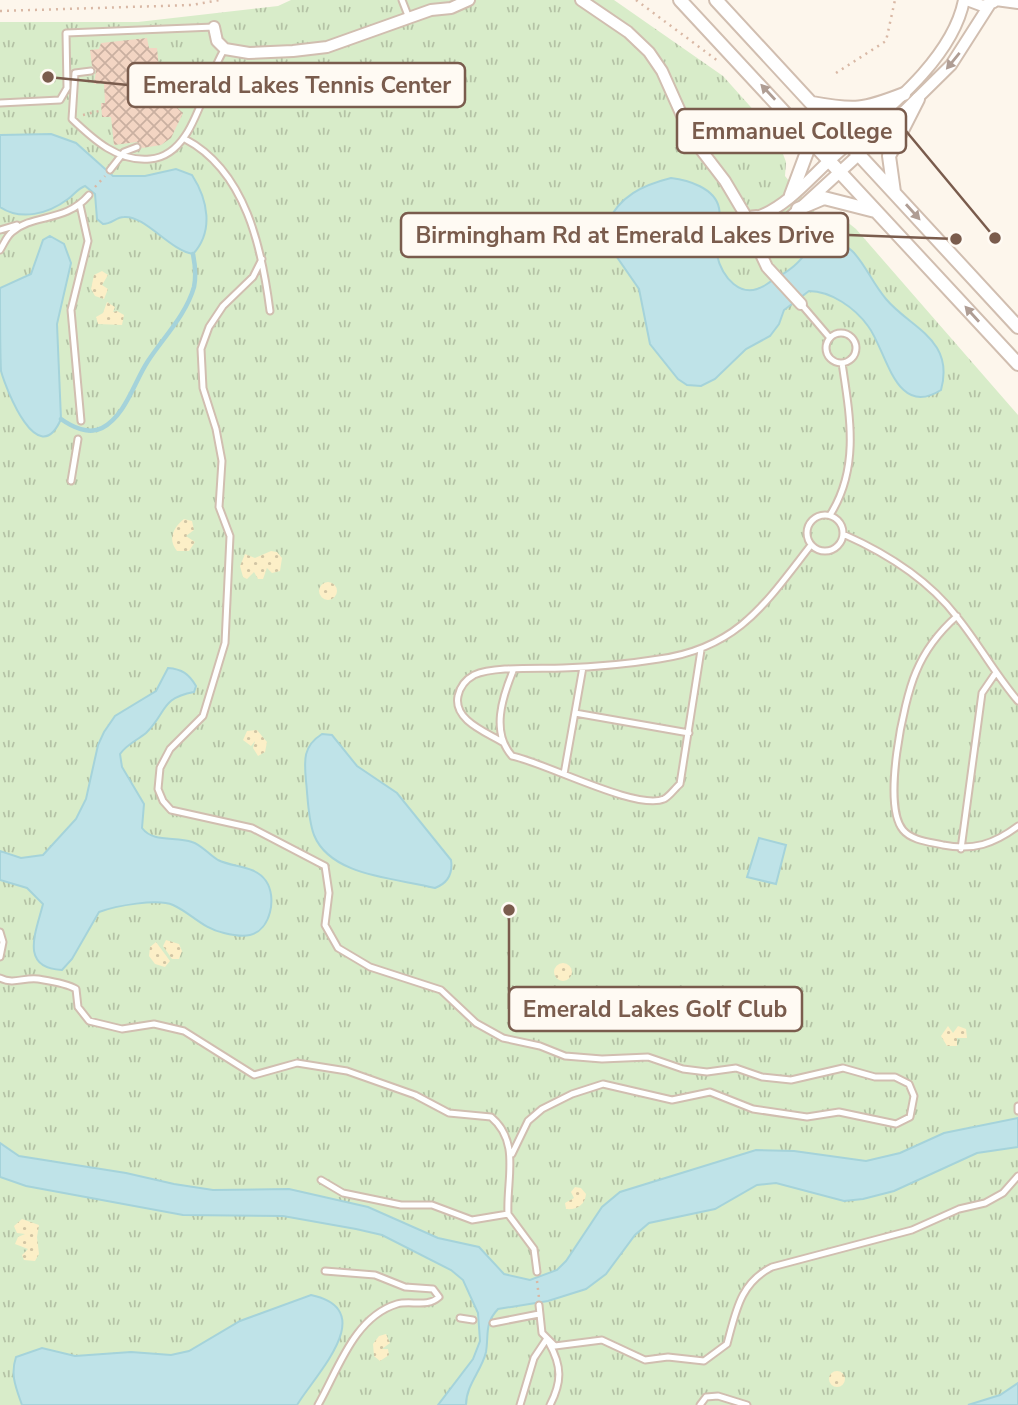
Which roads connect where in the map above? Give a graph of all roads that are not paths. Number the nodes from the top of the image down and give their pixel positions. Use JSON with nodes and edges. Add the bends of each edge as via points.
{"nodes":[{"id":1,"x":402,"y":0,"type":"edge"},
{"id":2,"x":468,"y":0,"type":"edge"},
{"id":3,"x":581,"y":0,"type":"edge"},
{"id":4,"x":680,"y":0,"type":"edge"},
{"id":5,"x":716,"y":0,"type":"edge"},
{"id":6,"x":965,"y":0,"type":"edge"},
{"id":7,"x":994,"y":1,"type":"edge"},
{"id":8,"x":1018,"y":4,"type":"edge"},
{"id":9,"x":409,"y":18,"type":"junction"},
{"id":10,"x":214,"y":27,"type":"joint"},
{"id":11,"x":225,"y":49,"type":"junction"},
{"id":12,"x":181,"y":69,"type":"dead end"},
{"id":13,"x":91,"y":71,"type":"dead end"},
{"id":14,"x":211,"y":73,"type":"junction"},
{"id":15,"x":904,"y":93,"type":"junction"},
{"id":16,"x":918,"y":99,"type":"junction"},
{"id":17,"x":0,"y":103,"type":"edge"},
{"id":18,"x":812,"y":103,"type":"junction"},
{"id":19,"x":803,"y":128,"type":"junction"},
{"id":20,"x":185,"y":138,"type":"junction"},
{"id":21,"x":849,"y":143,"type":"junction"},
{"id":22,"x":136,"y":147,"type":"dead end"},
{"id":23,"x":859,"y":154,"type":"junction"},
{"id":24,"x":120,"y":155,"type":"junction"},
{"id":25,"x":830,"y":159,"type":"junction"},
{"id":26,"x":110,"y":170,"type":"road end"},
{"id":27,"x":841,"y":171,"type":"junction"},
{"id":28,"x":894,"y":192,"type":"junction"},
{"id":29,"x":89,"y":195,"type":"road end"},
{"id":30,"x":791,"y":195,"type":"junction"},
{"id":31,"x":80,"y":205,"type":"junction"},
{"id":32,"x":798,"y":209,"type":"junction"},
{"id":33,"x":879,"y":212,"type":"junction"},
{"id":34,"x":760,"y":216,"type":"junction"},
{"id":35,"x":747,"y":218,"type":"junction"},
{"id":36,"x":28,"y":224,"type":"junction"},
{"id":37,"x":0,"y":230,"type":"edge"},
{"id":38,"x":773,"y":233,"type":"junction"},
{"id":39,"x":0,"y":250,"type":"edge"},
{"id":40,"x":759,"y":250,"type":"junction"},
{"id":41,"x":262,"y":259,"type":"junction"},
{"id":42,"x":801,"y":304,"type":"joint"},
{"id":43,"x":270,"y":311,"type":"dead end"},
{"id":44,"x":1018,"y":327,"type":"edge"},
{"id":45,"x":830,"y":338,"type":"junction"},
{"id":46,"x":842,"y":363,"type":"junction"},
{"id":47,"x":1018,"y":364,"type":"edge"},
{"id":48,"x":80,"y":421,"type":"dead end"},
{"id":49,"x":78,"y":439,"type":"dead end"},
{"id":50,"x":71,"y":481,"type":"dead end"},
{"id":51,"x":830,"y":515,"type":"junction"},
{"id":52,"x":843,"y":534,"type":"junction"},
{"id":53,"x":811,"y":545,"type":"junction"},
{"id":54,"x":957,"y":616,"type":"junction"},
{"id":55,"x":701,"y":650,"type":"junction"},
{"id":56,"x":583,"y":667,"type":"junction"},
{"id":57,"x":513,"y":671,"type":"junction"},
{"id":58,"x":995,"y":674,"type":"junction"},
{"id":59,"x":1018,"y":701,"type":"edge"},
{"id":60,"x":575,"y":713,"type":"junction"},
{"id":61,"x":689,"y":733,"type":"junction"},
{"id":62,"x":502,"y":742,"type":"junction"},
{"id":63,"x":564,"y":774,"type":"junction"},
{"id":64,"x":1018,"y":826,"type":"edge"},
{"id":65,"x":961,"y":849,"type":"junction"},
{"id":66,"x":0,"y":932,"type":"edge"},
{"id":67,"x":0,"y":957,"type":"edge"},
{"id":68,"x":0,"y":978,"type":"edge"},
{"id":69,"x":512,"y":1154,"type":"junction"},
{"id":70,"x":1018,"y":1176,"type":"edge"},
{"id":71,"x":321,"y":1180,"type":"dead end"},
{"id":72,"x":508,"y":1214,"type":"junction"},
{"id":73,"x":324,"y":1271,"type":"dead end"},
{"id":74,"x":537,"y":1272,"type":"road end"},
{"id":75,"x":539,"y":1305,"type":"road end"},
{"id":76,"x":539,"y":1314,"type":"junction"},
{"id":77,"x":460,"y":1318,"type":"dead end"},
{"id":78,"x":473,"y":1320,"type":"dead end"},
{"id":79,"x":493,"y":1323,"type":"dead end"},
{"id":80,"x":547,"y":1341,"type":"junction"},
{"id":81,"x":318,"y":1405,"type":"edge"},
{"id":82,"x":520,"y":1405,"type":"edge"},
{"id":83,"x":550,"y":1405,"type":"edge"},
{"id":84,"x":701,"y":1405,"type":"edge"},
{"id":85,"x":747,"y":1405,"type":"edge"}],
"edges":[{"from":1,"to":9,"type":"lane"},
{"from":2,"to":9,"type":"street"},
{"from":3,"to":35,"type":"street","via":[[649,52],[663,71],[692,138],[726,181]]},
{"from":19,"to":4,"type":"street","one_way":true},
{"from":5,"to":18,"type":"street"},
{"from":6,"to":7,"type":"street","via":[[976,5]]},
{"from":6,"to":15,"type":"street","via":[[948,40]]},
{"from":7,"to":8,"type":"street"},
{"from":7,"to":16,"type":"street","one_way":true,"via":[[951,65]]},
{"from":9,"to":11,"type":"street","via":[[327,47],[249,53]]},
{"from":10,"to":11,"type":"street","via":[[217,41]]},
{"from":10,"to":17,"type":"lane","via":[[66,33],[66,88],[60,100]]},
{"from":11,"to":14,"type":"lane"},
{"from":12,"to":14,"type":"lane"},
{"from":13,"to":24,"type":"lane","via":[[75,73],[72,119]]},
{"from":14,"to":20,"type":"lane"},
{"from":15,"to":18,"type":"street","via":[[855,110]]},
{"from":15,"to":21,"type":"street"},
{"from":16,"to":23,"type":"street"},
{"from":16,"to":28,"type":"street","via":[[889,156]]},
{"from":18,"to":21,"type":"street"},
{"from":19,"to":25,"type":"street"},
{"from":19,"to":30,"type":"street","via":[[807,152]]},
{"from":20,"to":24,"type":"lane","via":[[169,156],[133,160]]},
{"from":20,"to":41,"type":"lane","via":[[216,160],[251,220]]},
{"from":21,"to":23,"type":"street"},
{"from":21,"to":25,"type":"street"},
{"from":22,"to":24,"type":"lane"},
{"from":23,"to":27,"type":"street"},
{"from":23,"to":28,"type":"street"},
{"from":24,"to":26,"type":"lane"},
{"from":25,"to":27,"type":"street"},
{"from":25,"to":30,"type":"street"},
{"from":27,"to":32,"type":"street"},
{"from":27,"to":33,"type":"street"},
{"from":28,"to":44,"type":"street","one_way":true},
{"from":29,"to":31,"type":"lane"},
{"from":30,"to":34,"type":"street"},
{"from":31,"to":36,"type":"lane"},
{"from":31,"to":48,"type":"lane","via":[[88,242],[71,310]]},
{"from":32,"to":33,"type":"street","via":[[824,198]]},
{"from":32,"to":38,"type":"street"},
{"from":47,"to":33,"type":"street","one_way":true},
{"from":34,"to":35,"type":"street"},
{"from":34,"to":38,"type":"street","via":[[770,222]]},
{"from":35,"to":40,"type":"street","via":[[739,229],[741,242]]},
{"from":36,"to":37,"type":"lane"},
{"from":36,"to":39,"type":"lane","via":[[15,229]]},
{"from":38,"to":40,"type":"street","via":[[769,244]]},
{"from":40,"to":42,"type":"street","via":[[767,267]]},
{"from":41,"to":43,"type":"lane"},
{"from":41,"to":69,"type":"lane","via":[[253,277],[223,306],[201,349],[203,388],[222,461],[219,507],[230,536],[225,643],[202,716],[170,749],[160,768],[158,789],[163,801],[172,810],[252,828],[325,866],[329,893],[325,925],[338,948],[370,967],[441,990],[476,1023],[503,1038],[565,1056],[648,1057],[683,1069],[736,1068],[791,1080],[843,1068],[895,1077],[909,1084],[914,1096],[910,1117],[896,1124],[838,1112],[807,1117],[753,1108],[710,1092],[672,1100],[603,1084],[542,1109],[528,1121]]},
{"from":42,"to":45,"type":"lane"},
{"from":45,"to":46,"type":"lane","via":[[826,347],[829,357]]},
{"from":45,"to":46,"type":"lane","via":[[844,334],[855,344],[852,358]]},
{"from":46,"to":51,"type":"lane","via":[[850,414],[850,467],[843,495]]},
{"from":49,"to":50,"type":"lane"},
{"from":51,"to":52,"type":"lane","via":[[840,523]]},
{"from":51,"to":53,"type":"lane","via":[[810,523]]},
{"from":52,"to":53,"type":"lane","via":[[838,545],[828,551]]},
{"from":52,"to":54,"type":"lane","via":[[919,578]]},
{"from":53,"to":55,"type":"lane","via":[[749,620]]},
{"from":54,"to":58,"type":"lane"},
{"from":54,"to":65,"type":"lane","via":[[929,647],[915,674],[894,797],[904,831]]},
{"from":55,"to":56,"type":"lane"},
{"from":55,"to":61,"type":"lane"},
{"from":56,"to":57,"type":"lane"},
{"from":56,"to":60,"type":"lane"},
{"from":57,"to":62,"type":"lane","via":[[504,692]]},
{"from":57,"to":62,"type":"lane","via":[[473,676],[462,684],[457,699],[469,723]]},
{"from":58,"to":59,"type":"lane"},
{"from":58,"to":65,"type":"lane","via":[[982,693]]},
{"from":60,"to":61,"type":"lane"},
{"from":60,"to":63,"type":"lane"},
{"from":61,"to":63,"type":"lane","via":[[680,783],[666,799],[649,802]]},
{"from":62,"to":63,"type":"lane","via":[[512,756]]},
{"from":64,"to":65,"type":"lane","via":[[984,845]]},
{"from":66,"to":67,"type":"lane"},
{"from":68,"to":69,"type":"lane","via":[[68,985],[76,989],[78,1007],[89,1021],[122,1029],[154,1024],[184,1031],[254,1075],[297,1063],[347,1071],[415,1095],[449,1113],[491,1117],[506,1135]]},
{"from":69,"to":72,"type":"lane"},
{"from":70,"to":80,"type":"lane","via":[[1003,1193],[985,1203],[912,1230],[772,1266],[755,1275],[736,1304],[727,1344],[704,1361],[645,1360],[602,1340],[567,1346]]},
{"from":71,"to":72,"type":"lane","via":[[343,1193],[401,1205],[432,1205],[472,1220]]},
{"from":72,"to":74,"type":"lane","via":[[534,1249]]},
{"from":73,"to":81,"type":"lane","via":[[374,1275],[405,1287],[433,1289],[439,1297],[428,1304],[396,1304],[365,1325]]},
{"from":75,"to":76,"type":"lane"},
{"from":76,"to":79,"type":"lane"},
{"from":76,"to":80,"type":"lane"},
{"from":77,"to":78,"type":"lane"},
{"from":80,"to":82,"type":"lane","via":[[534,1358]]},
{"from":80,"to":83,"type":"lane","via":[[560,1366],[559,1386]]},
{"from":84,"to":85,"type":"lane","via":[[706,1397],[718,1396]]}]}
